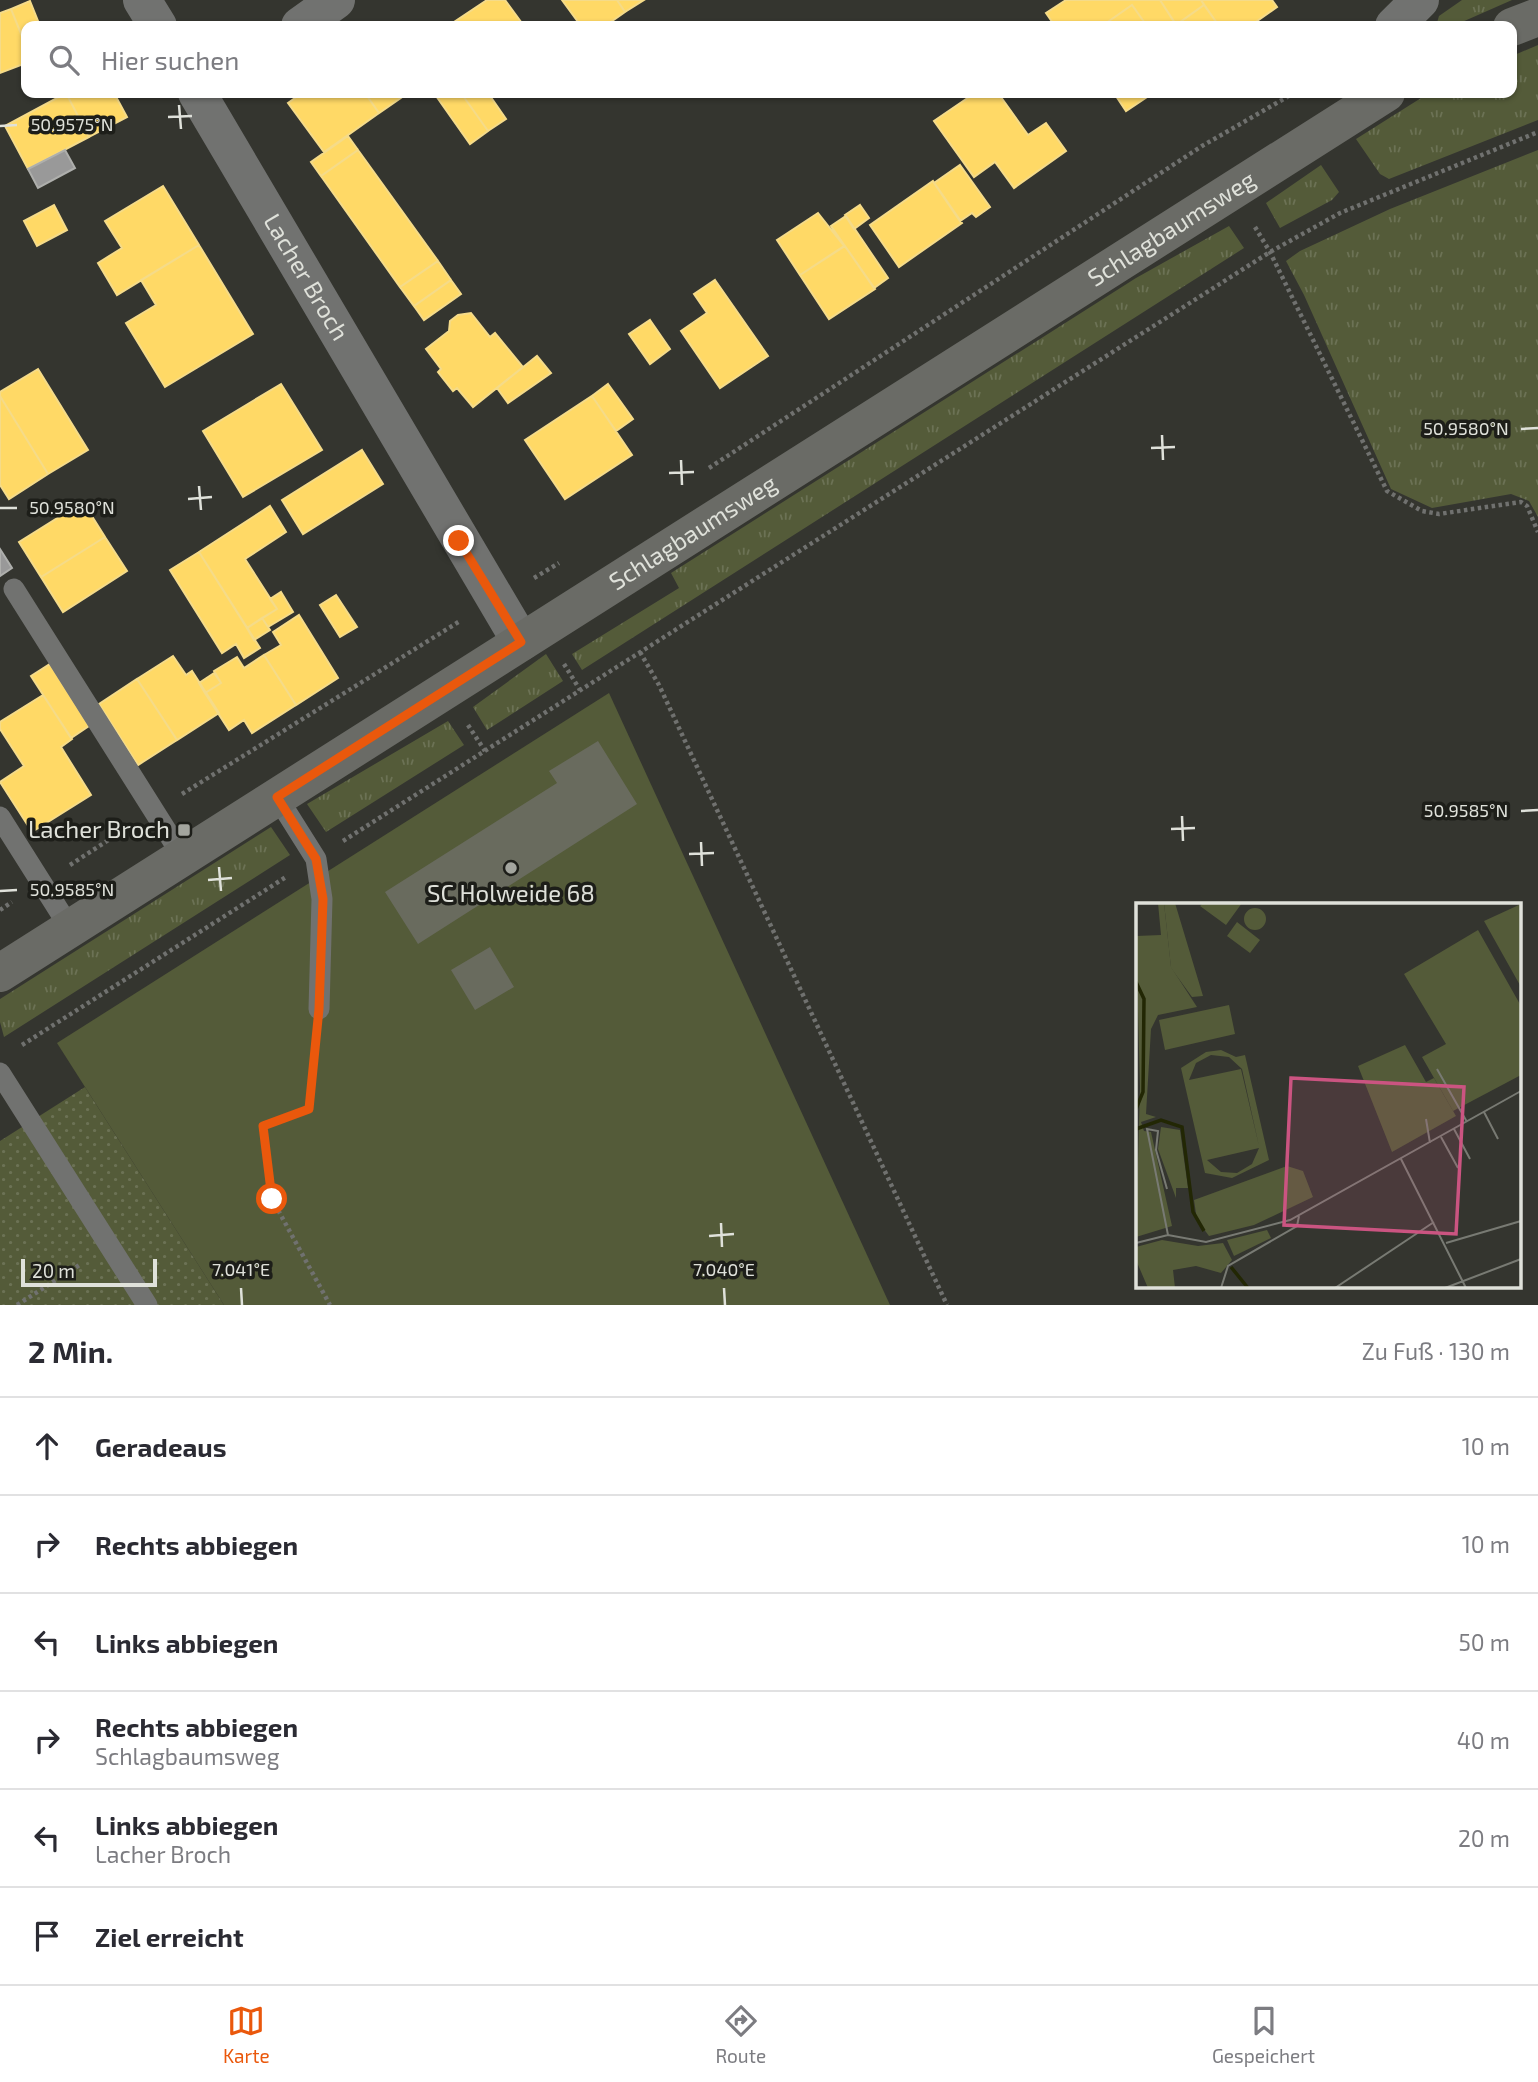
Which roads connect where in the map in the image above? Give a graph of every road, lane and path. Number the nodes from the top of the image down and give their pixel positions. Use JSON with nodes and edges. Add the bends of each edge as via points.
{"nodes":[{"id":1,"x":142,"y":0,"type":"edge"},
{"id":2,"x":337,"y":0,"type":"edge"},
{"id":3,"x":1420,"y":0,"type":"edge"},
{"id":4,"x":1538,"y":17,"type":"edge"},
{"id":5,"x":155,"y":21,"type":"edge"},
{"id":6,"x":307,"y":21,"type":"edge"},
{"id":7,"x":1399,"y":21,"type":"edge"},
{"id":8,"x":1517,"y":25,"type":"edge"},
{"id":9,"x":201,"y":98,"type":"edge"},
{"id":10,"x":1285,"y":98,"type":"edge"},
{"id":11,"x":1378,"y":98,"type":"edge"},
{"id":12,"x":1538,"y":132,"type":"edge"},
{"id":13,"x":1270,"y":252,"type":"junction"},
{"id":14,"x":701,"y":472,"type":"dead end"},
{"id":15,"x":1538,"y":532,"type":"edge"},
{"id":16,"x":564,"y":560,"type":"dead end"},
{"id":17,"x":14,"y":589,"type":"dead end"},
{"id":18,"x":495,"y":600,"type":"junction"},
{"id":19,"x":521,"y":642,"type":"junction"},
{"id":20,"x":640,"y":652,"type":"junction"},
{"id":21,"x":277,"y":797,"type":"junction"},
{"id":22,"x":154,"y":811,"type":"junction"},
{"id":23,"x":0,"y":817,"type":"edge"},
{"id":24,"x":183,"y":856,"type":"junction"},
{"id":25,"x":316,"y":859,"type":"junction"},
{"id":26,"x":42,"y":883,"type":"junction"},
{"id":27,"x":0,"y":910,"type":"edge"},
{"id":28,"x":70,"y":928,"type":"junction"},
{"id":29,"x":0,"y":973,"type":"edge"},
{"id":30,"x":319,"y":1009,"type":"joint"},
{"id":31,"x":15,"y":1049,"type":"dead end"},
{"id":32,"x":0,"y":1073,"type":"edge"},
{"id":33,"x":110,"y":1246,"type":"junction"},
{"id":34,"x":17,"y":1305,"type":"edge"},
{"id":35,"x":147,"y":1305,"type":"edge"},
{"id":36,"x":330,"y":1305,"type":"edge"},
{"id":37,"x":947,"y":1305,"type":"edge"}],
"edges":[{"from":1,"to":5,"type":"street"},
{"from":2,"to":6,"type":"street"},
{"from":3,"to":7,"type":"street"},
{"from":4,"to":8,"type":"main road"},
{"from":9,"to":18,"type":"street","name":"Lacher Broch"},
{"from":10,"to":14,"type":"path","via":[[1202,146]]},
{"from":11,"to":19,"type":"main road","name":"Schlagbaumsweg"},
{"from":12,"to":13,"type":"path","via":[[1340,213]]},
{"from":13,"to":15,"type":"path","via":[[1387,491],[1422,511],[1439,514],[1521,502]]},
{"from":13,"to":20,"type":"path"},
{"from":16,"to":18,"type":"path"},
{"from":17,"to":22,"type":"lane"},
{"from":18,"to":19,"type":"street","name":"Lacher Broch"},
{"from":18,"to":22,"type":"path"},
{"from":19,"to":21,"type":"main road","name":"Schlagbaumsweg"},
{"from":20,"to":25,"type":"path"},
{"from":20,"to":37,"type":"path"},
{"from":21,"to":24,"type":"main road","name":"Schlagbaumsweg"},
{"from":21,"to":25,"type":"lane"},
{"from":22,"to":24,"type":"lane"},
{"from":22,"to":26,"type":"path"},
{"from":23,"to":26,"type":"lane"},
{"from":24,"to":28,"type":"main road","name":"Schlagbaumsweg"},
{"from":25,"to":30,"type":"lane","via":[[323,899]]},
{"from":25,"to":31,"type":"path"},
{"from":26,"to":27,"type":"path"},
{"from":26,"to":28,"type":"lane"},
{"from":28,"to":29,"type":"main road","name":"Schlagbaumsweg"},
{"from":30,"to":36,"type":"path","via":[[309,1109],[263,1126],[272,1199]]},
{"from":32,"to":33,"type":"lane"},
{"from":33,"to":34,"type":"path"},
{"from":33,"to":35,"type":"lane"}]}
